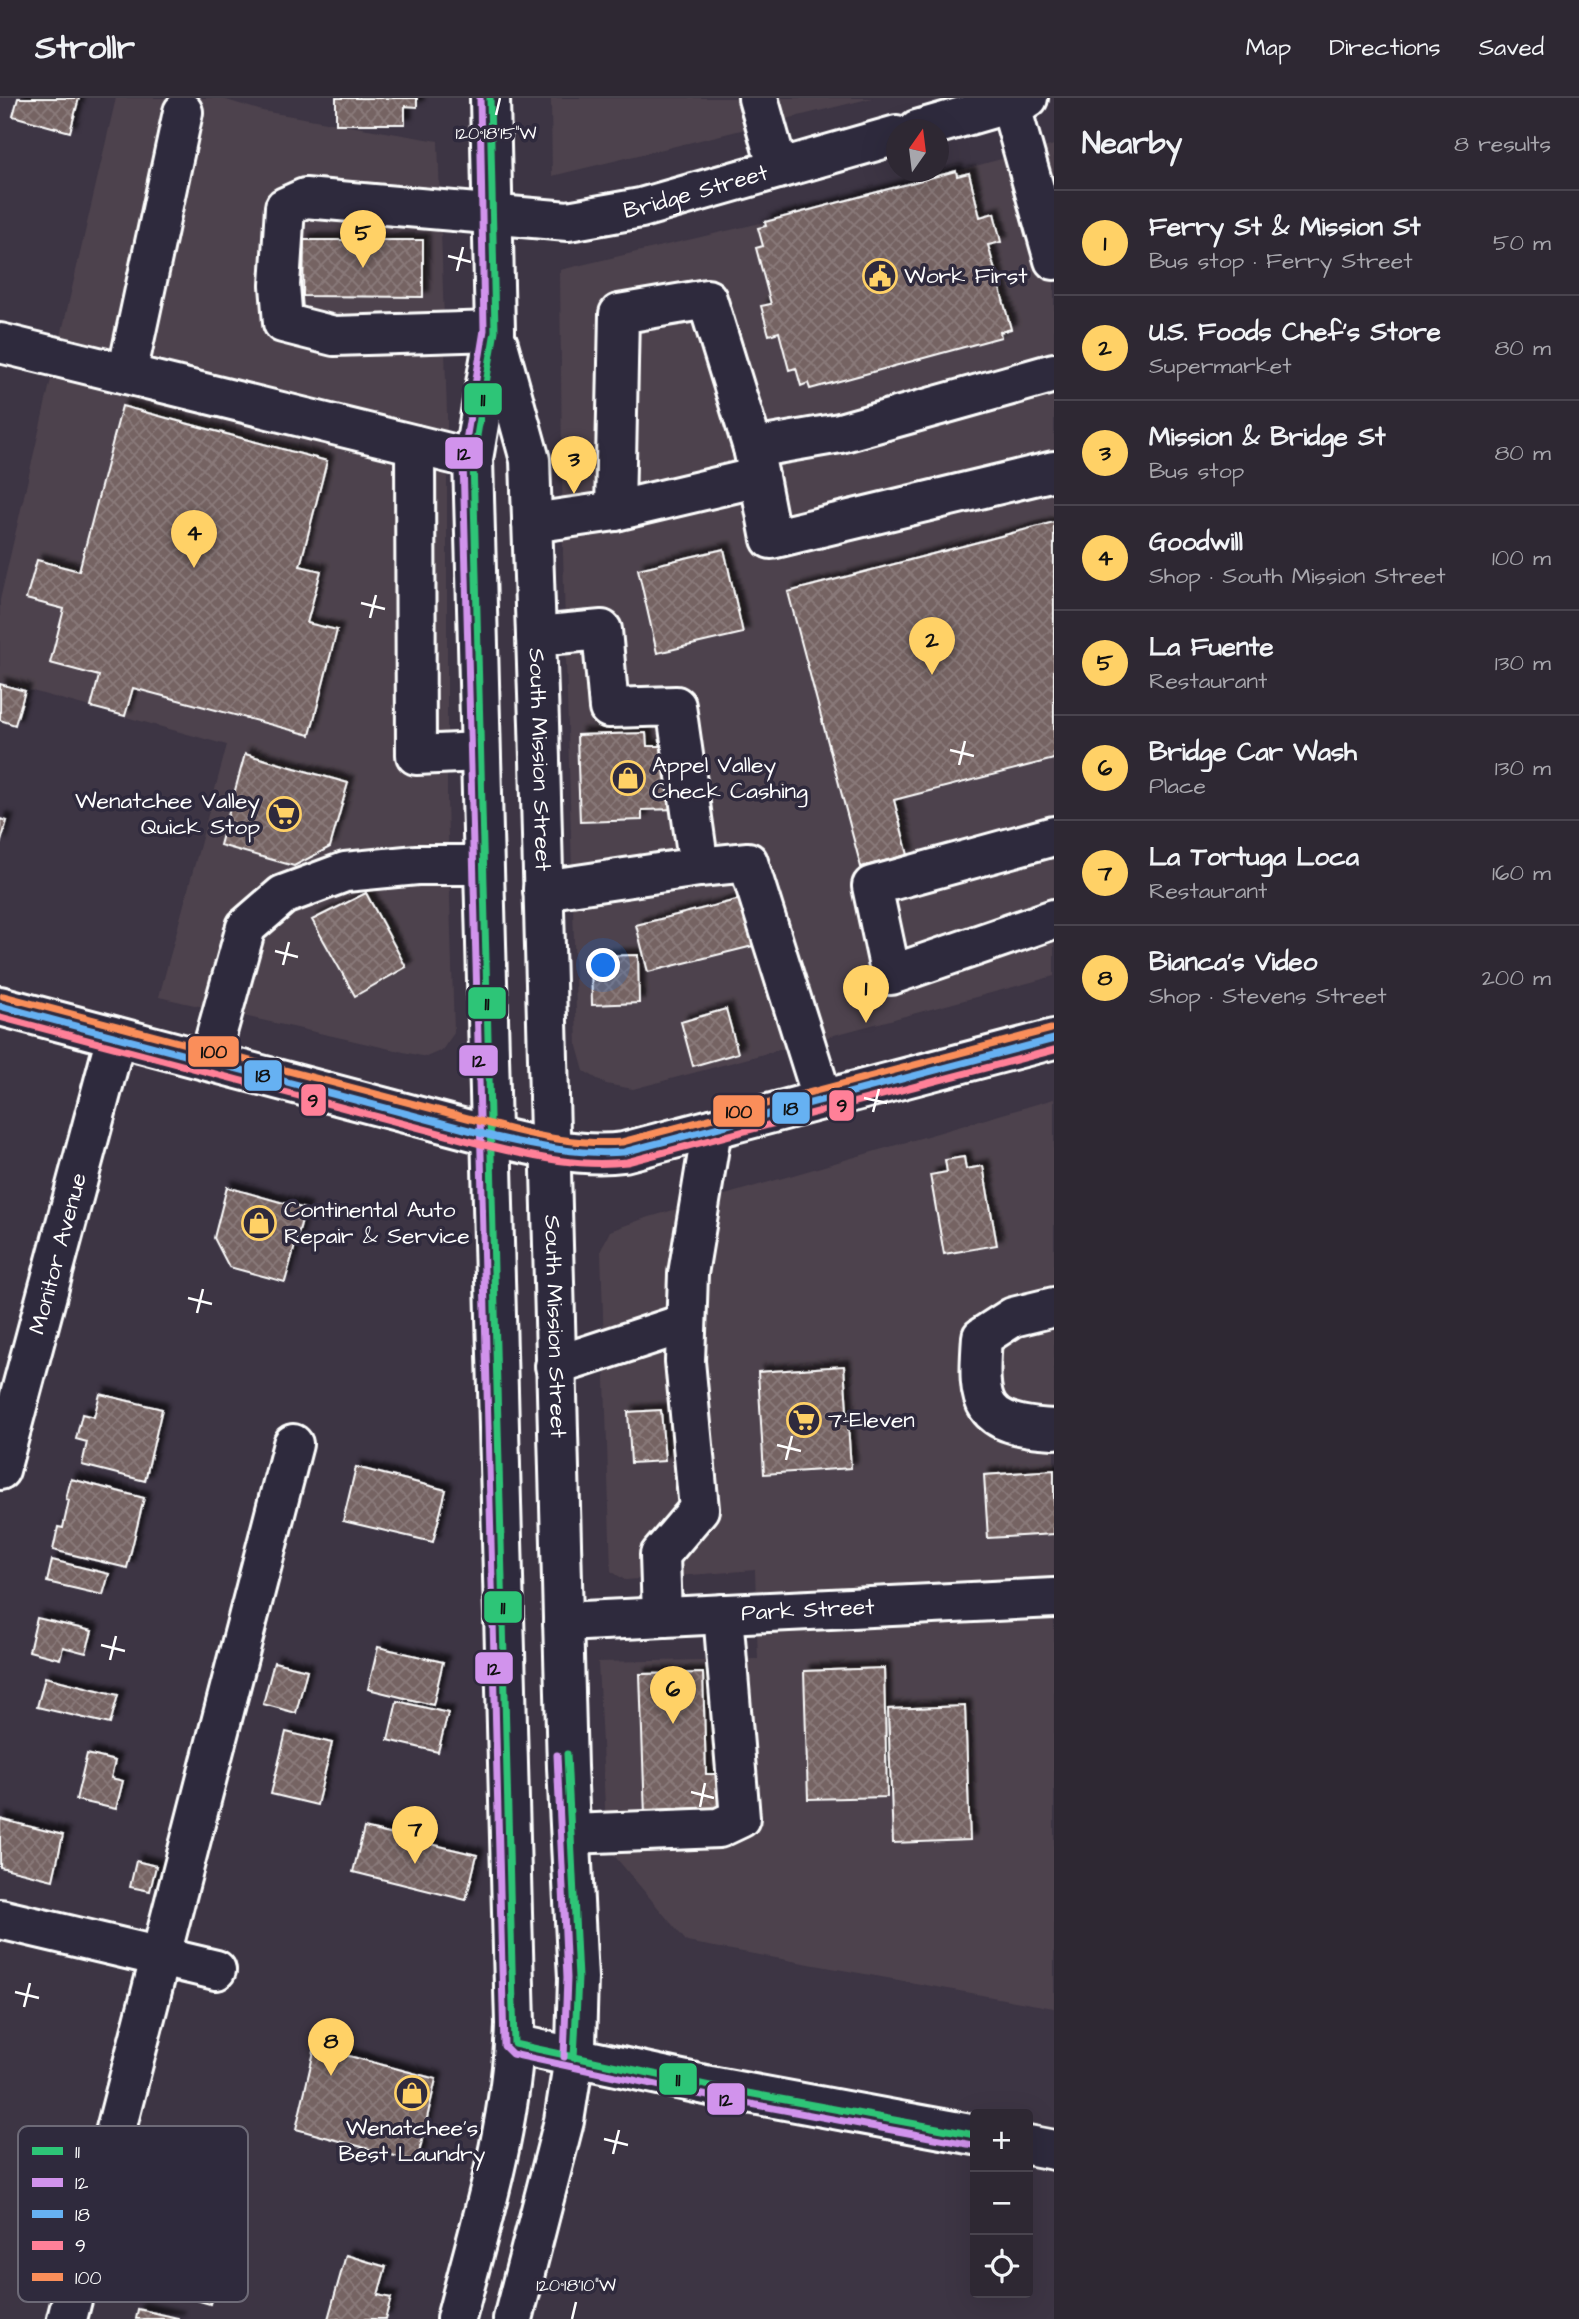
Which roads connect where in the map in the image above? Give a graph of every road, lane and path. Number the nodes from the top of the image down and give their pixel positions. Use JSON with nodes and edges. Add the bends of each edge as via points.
{"nodes":[{"id":1,"x":490,"y":98,"type":"edge"},
{"id":2,"x":758,"y":98,"type":"edge"},
{"id":3,"x":1019,"y":101,"type":"edge"},
{"id":4,"x":183,"y":111,"type":"dead end"},
{"id":5,"x":949,"y":121,"type":"edge"},
{"id":6,"x":886,"y":138,"type":"edge"},
{"id":7,"x":778,"y":169,"type":"junction"},
{"id":8,"x":492,"y":214,"type":"junction"},
{"id":9,"x":1054,"y":260,"type":"edge"},
{"id":10,"x":495,"y":331,"type":"junction"},
{"id":11,"x":0,"y":343,"type":"edge"},
{"id":12,"x":1054,"y":373,"type":"edge"},
{"id":13,"x":127,"y":374,"type":"junction"},
{"id":14,"x":415,"y":445,"type":"junction"},
{"id":15,"x":473,"y":459,"type":"junction"},
{"id":16,"x":756,"y":463,"type":"junction"},
{"id":17,"x":1054,"y":471,"type":"edge"},
{"id":18,"x":615,"y":511,"type":"junction"},
{"id":19,"x":531,"y":523,"type":"junction"},
{"id":20,"x":536,"y":636,"type":"junction"},
{"id":21,"x":480,"y":752,"type":"junction"},
{"id":22,"x":1054,"y":836,"type":"edge"},
{"id":23,"x":483,"y":865,"type":"junction"},
{"id":24,"x":699,"y":867,"type":"junction"},
{"id":25,"x":543,"y":890,"type":"junction"},
{"id":26,"x":1054,"y":919,"type":"edge"},
{"id":27,"x":0,"y":1006,"type":"edge"},
{"id":28,"x":116,"y":1037,"type":"junction"},
{"id":29,"x":1054,"y":1039,"type":"edge"},
{"id":30,"x":209,"y":1061,"type":"junction"},
{"id":31,"x":824,"y":1100,"type":"junction"},
{"id":32,"x":712,"y":1129,"type":"junction"},
{"id":33,"x":491,"y":1135,"type":"junction"},
{"id":34,"x":551,"y":1149,"type":"junction"},
{"id":35,"x":1054,"y":1307,"type":"edge"},
{"id":36,"x":686,"y":1324,"type":"junction"},
{"id":37,"x":555,"y":1366,"type":"junction"},
{"id":38,"x":1054,"y":1429,"type":"edge"},
{"id":39,"x":293,"y":1444,"type":"dead end"},
{"id":40,"x":0,"y":1470,"type":"edge"},
{"id":41,"x":1054,"y":1598,"type":"edge"},
{"id":42,"x":723,"y":1614,"type":"junction"},
{"id":43,"x":662,"y":1617,"type":"junction"},
{"id":44,"x":563,"y":1622,"type":"junction"},
{"id":45,"x":571,"y":1834,"type":"junction"},
{"id":46,"x":0,"y":1919,"type":"edge"},
{"id":47,"x":160,"y":1957,"type":"junction"},
{"id":48,"x":216,"y":1970,"type":"dead end"},
{"id":49,"x":514,"y":2044,"type":"junction"},
{"id":50,"x":574,"y":2057,"type":"junction"},
{"id":51,"x":117,"y":2126,"type":"edge"},
{"id":52,"x":970,"y":2134,"type":"edge"},
{"id":53,"x":1033,"y":2146,"type":"edge"},
{"id":54,"x":1054,"y":2150,"type":"edge"},
{"id":55,"x":71,"y":2302,"type":"edge"},
{"id":56,"x":67,"y":2319,"type":"edge"},
{"id":57,"x":456,"y":2319,"type":"edge"},
{"id":58,"x":513,"y":2319,"type":"edge"}],
"edges":[{"from":1,"to":8,"type":"main road","name":"South Mission Street"},
{"from":2,"to":7,"type":"main road"},
{"from":3,"to":5,"type":"main road"},
{"from":3,"to":9,"type":"main road"},
{"from":4,"to":13,"type":"main road"},
{"from":6,"to":7,"type":"main road","name":"Bridge Street"},
{"from":7,"to":8,"type":"main road","name":"Bridge Street","via":[[602,216],[568,221]]},
{"from":8,"to":10,"type":"main road","name":"South Mission Street"},
{"from":8,"to":10,"type":"main road","name":"Bridge Street","via":[[305,198],[285,207],[279,285],[283,323],[334,336]]},
{"from":10,"to":15,"type":"main road","name":"South Mission Street"},
{"from":10,"to":19,"type":"main road","name":"South Mission Street","via":[[530,460]]},
{"from":11,"to":13,"type":"main road"},
{"from":12,"to":16,"type":"main road","via":[[840,433]]},
{"from":13,"to":14,"type":"main road"},
{"from":14,"to":15,"type":"main road"},
{"from":14,"to":21,"type":"main road","via":[[416,755]]},
{"from":15,"to":21,"type":"main road","name":"South Mission Street"},
{"from":16,"to":17,"type":"main road","via":[[771,540]]},
{"from":16,"to":18,"type":"main road"},
{"from":16,"to":18,"type":"main road","via":[[707,299],[619,314]]},
{"from":18,"to":19,"type":"main road"},
{"from":19,"to":20,"type":"main road","name":"South Mission Street"},
{"from":20,"to":24,"type":"main road","via":[[602,630],[609,708],[676,706]]},
{"from":20,"to":25,"type":"main road","name":"South Mission Street"},
{"from":21,"to":23,"type":"main road","name":"South Mission Street"},
{"from":22,"to":26,"type":"main road","via":[[872,886],[891,975]]},
{"from":23,"to":30,"type":"main road","via":[[345,872],[283,895],[246,927]]},
{"from":23,"to":33,"type":"main road","name":"South Mission Street"},
{"from":24,"to":25,"type":"main road"},
{"from":24,"to":31,"type":"main road","via":[[748,862]]},
{"from":25,"to":34,"type":"main road","name":"South Mission Street"},
{"from":27,"to":28,"type":"main road"},
{"from":28,"to":30,"type":"main road"},
{"from":28,"to":40,"type":"main road","name":"Monitor Avenue"},
{"from":29,"to":31,"type":"main road"},
{"from":30,"to":33,"type":"main road"},
{"from":31,"to":32,"type":"main road"},
{"from":32,"to":34,"type":"main road","via":[[616,1153]]},
{"from":32,"to":36,"type":"main road","via":[[688,1274]]},
{"from":33,"to":34,"type":"main road"},
{"from":33,"to":49,"type":"main road","name":"South Mission Street"},
{"from":34,"to":37,"type":"main road","name":"South Mission Street"},
{"from":35,"to":38,"type":"main road","via":[[1013,1317],[982,1337],[979,1370],[985,1405],[998,1419]]},
{"from":36,"to":37,"type":"main road"},
{"from":36,"to":43,"type":"main road","via":[[685,1361],[699,1508],[660,1555]]},
{"from":37,"to":44,"type":"main road","name":"South Mission Street"},
{"from":39,"to":47,"type":"main road"},
{"from":41,"to":42,"type":"main road","name":"Park Street"},
{"from":42,"to":43,"type":"main road","name":"Park Street"},
{"from":42,"to":45,"type":"main road","via":[[740,1818],[719,1828]]},
{"from":43,"to":44,"type":"main road","name":"Park Street"},
{"from":44,"to":45,"type":"main road","name":"South Mission Street"},
{"from":45,"to":50,"type":"main road","name":"South Mission Street","via":[[578,1978]]},
{"from":46,"to":47,"type":"main road"},
{"from":47,"to":48,"type":"main road"},
{"from":47,"to":51,"type":"main road"},
{"from":49,"to":50,"type":"main road"},
{"from":49,"to":57,"type":"main road","name":"South Mission Street","via":[[495,2171]]},
{"from":50,"to":52,"type":"main road"},
{"from":50,"to":58,"type":"main road","name":"South Mission Street","via":[[564,2121]]},
{"from":53,"to":54,"type":"main road"},
{"from":55,"to":56,"type":"main road"}]}
